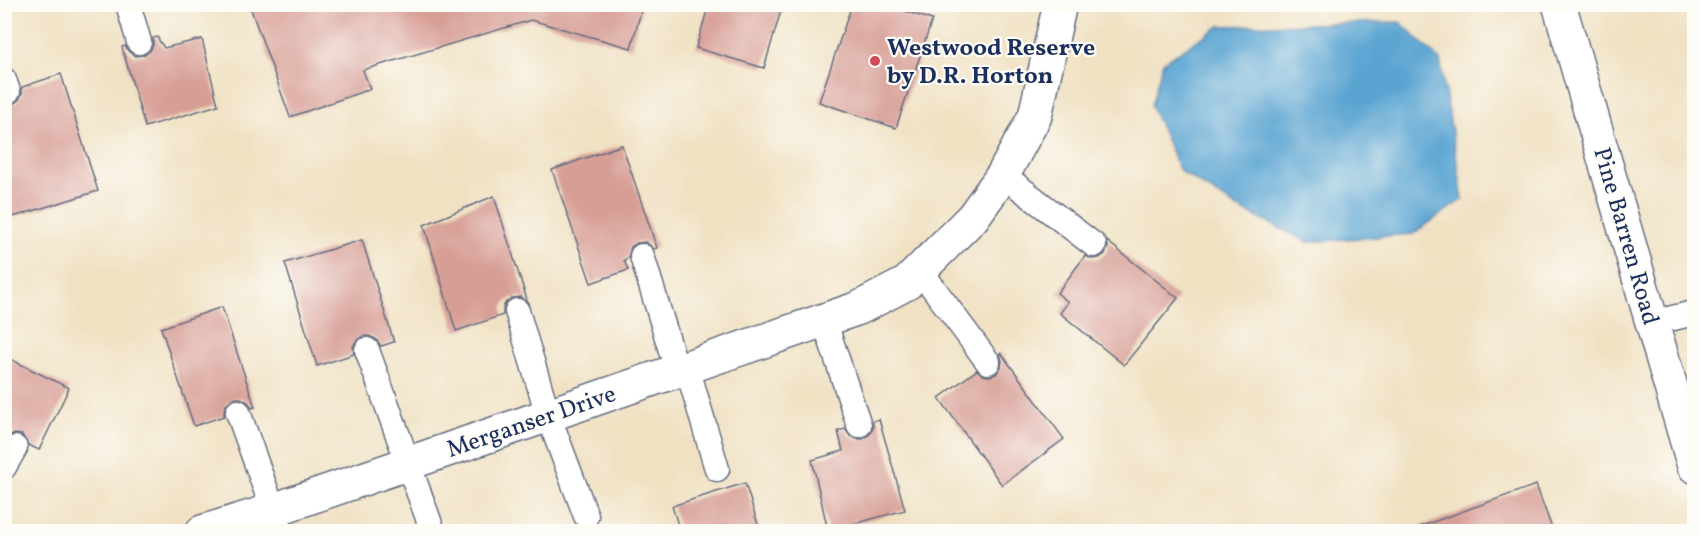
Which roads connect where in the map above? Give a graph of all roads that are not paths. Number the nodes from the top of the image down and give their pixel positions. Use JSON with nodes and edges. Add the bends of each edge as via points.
{"nodes":[{"id":1,"x":128,"y":4,"type":"edge"},
{"id":2,"x":1060,"y":4,"type":"edge"},
{"id":3,"x":1559,"y":4,"type":"edge"},
{"id":4,"x":139,"y":42,"type":"dead end"},
{"id":5,"x":1003,"y":175,"type":"junction"},
{"id":6,"x":1094,"y":245,"type":"dead end"},
{"id":7,"x":642,"y":256,"type":"dead end"},
{"id":8,"x":920,"y":270,"type":"junction"},
{"id":9,"x":517,"y":311,"type":"dead end"},
{"id":10,"x":1695,"y":312,"type":"edge"},
{"id":11,"x":824,"y":320,"type":"junction"},
{"id":12,"x":1652,"y":323,"type":"junction"},
{"id":13,"x":367,"y":350,"type":"dead end"},
{"id":14,"x":988,"y":362,"type":"dead end"},
{"id":15,"x":682,"y":369,"type":"junction"},
{"id":16,"x":238,"y":412,"type":"dead end"},
{"id":17,"x":548,"y":415,"type":"junction"},
{"id":18,"x":859,"y":425,"type":"dead end"},
{"id":19,"x":409,"y":463,"type":"junction"},
{"id":20,"x":1695,"y":466,"type":"edge"},
{"id":21,"x":717,"y":469,"type":"dead end"},
{"id":22,"x":586,"y":516,"type":"dead end"},
{"id":23,"x":277,"y":520,"type":"edge"},
{"id":24,"x":202,"y":531,"type":"edge"},
{"id":25,"x":433,"y":531,"type":"edge"}],
"edges":[{"from":1,"to":4,"type":"lane"},
{"from":2,"to":5,"type":"street","name":"Merganser Drive","via":[[1035,116]]},
{"from":3,"to":12,"type":"street","name":"Pine Barren Road"},
{"from":5,"to":6,"type":"lane"},
{"from":5,"to":8,"type":"street","name":"Merganser Drive","via":[[973,218]]},
{"from":7,"to":15,"type":"lane"},
{"from":8,"to":11,"type":"street","name":"Merganser Drive","via":[[907,283],[859,308]]},
{"from":8,"to":14,"type":"lane"},
{"from":9,"to":17,"type":"lane"},
{"from":10,"to":12,"type":"lane"},
{"from":11,"to":15,"type":"street","name":"Merganser Drive"},
{"from":11,"to":18,"type":"lane"},
{"from":12,"to":20,"type":"street","name":"Pine Barren Road"},
{"from":13,"to":19,"type":"lane"},
{"from":15,"to":17,"type":"street","name":"Merganser Drive"},
{"from":15,"to":21,"type":"lane"},
{"from":16,"to":23,"type":"lane"},
{"from":17,"to":19,"type":"street","name":"Merganser Drive"},
{"from":17,"to":22,"type":"lane"},
{"from":19,"to":23,"type":"street","name":"Merganser Drive"},
{"from":19,"to":25,"type":"lane"},
{"from":23,"to":24,"type":"street","name":"Merganser Drive"}]}
